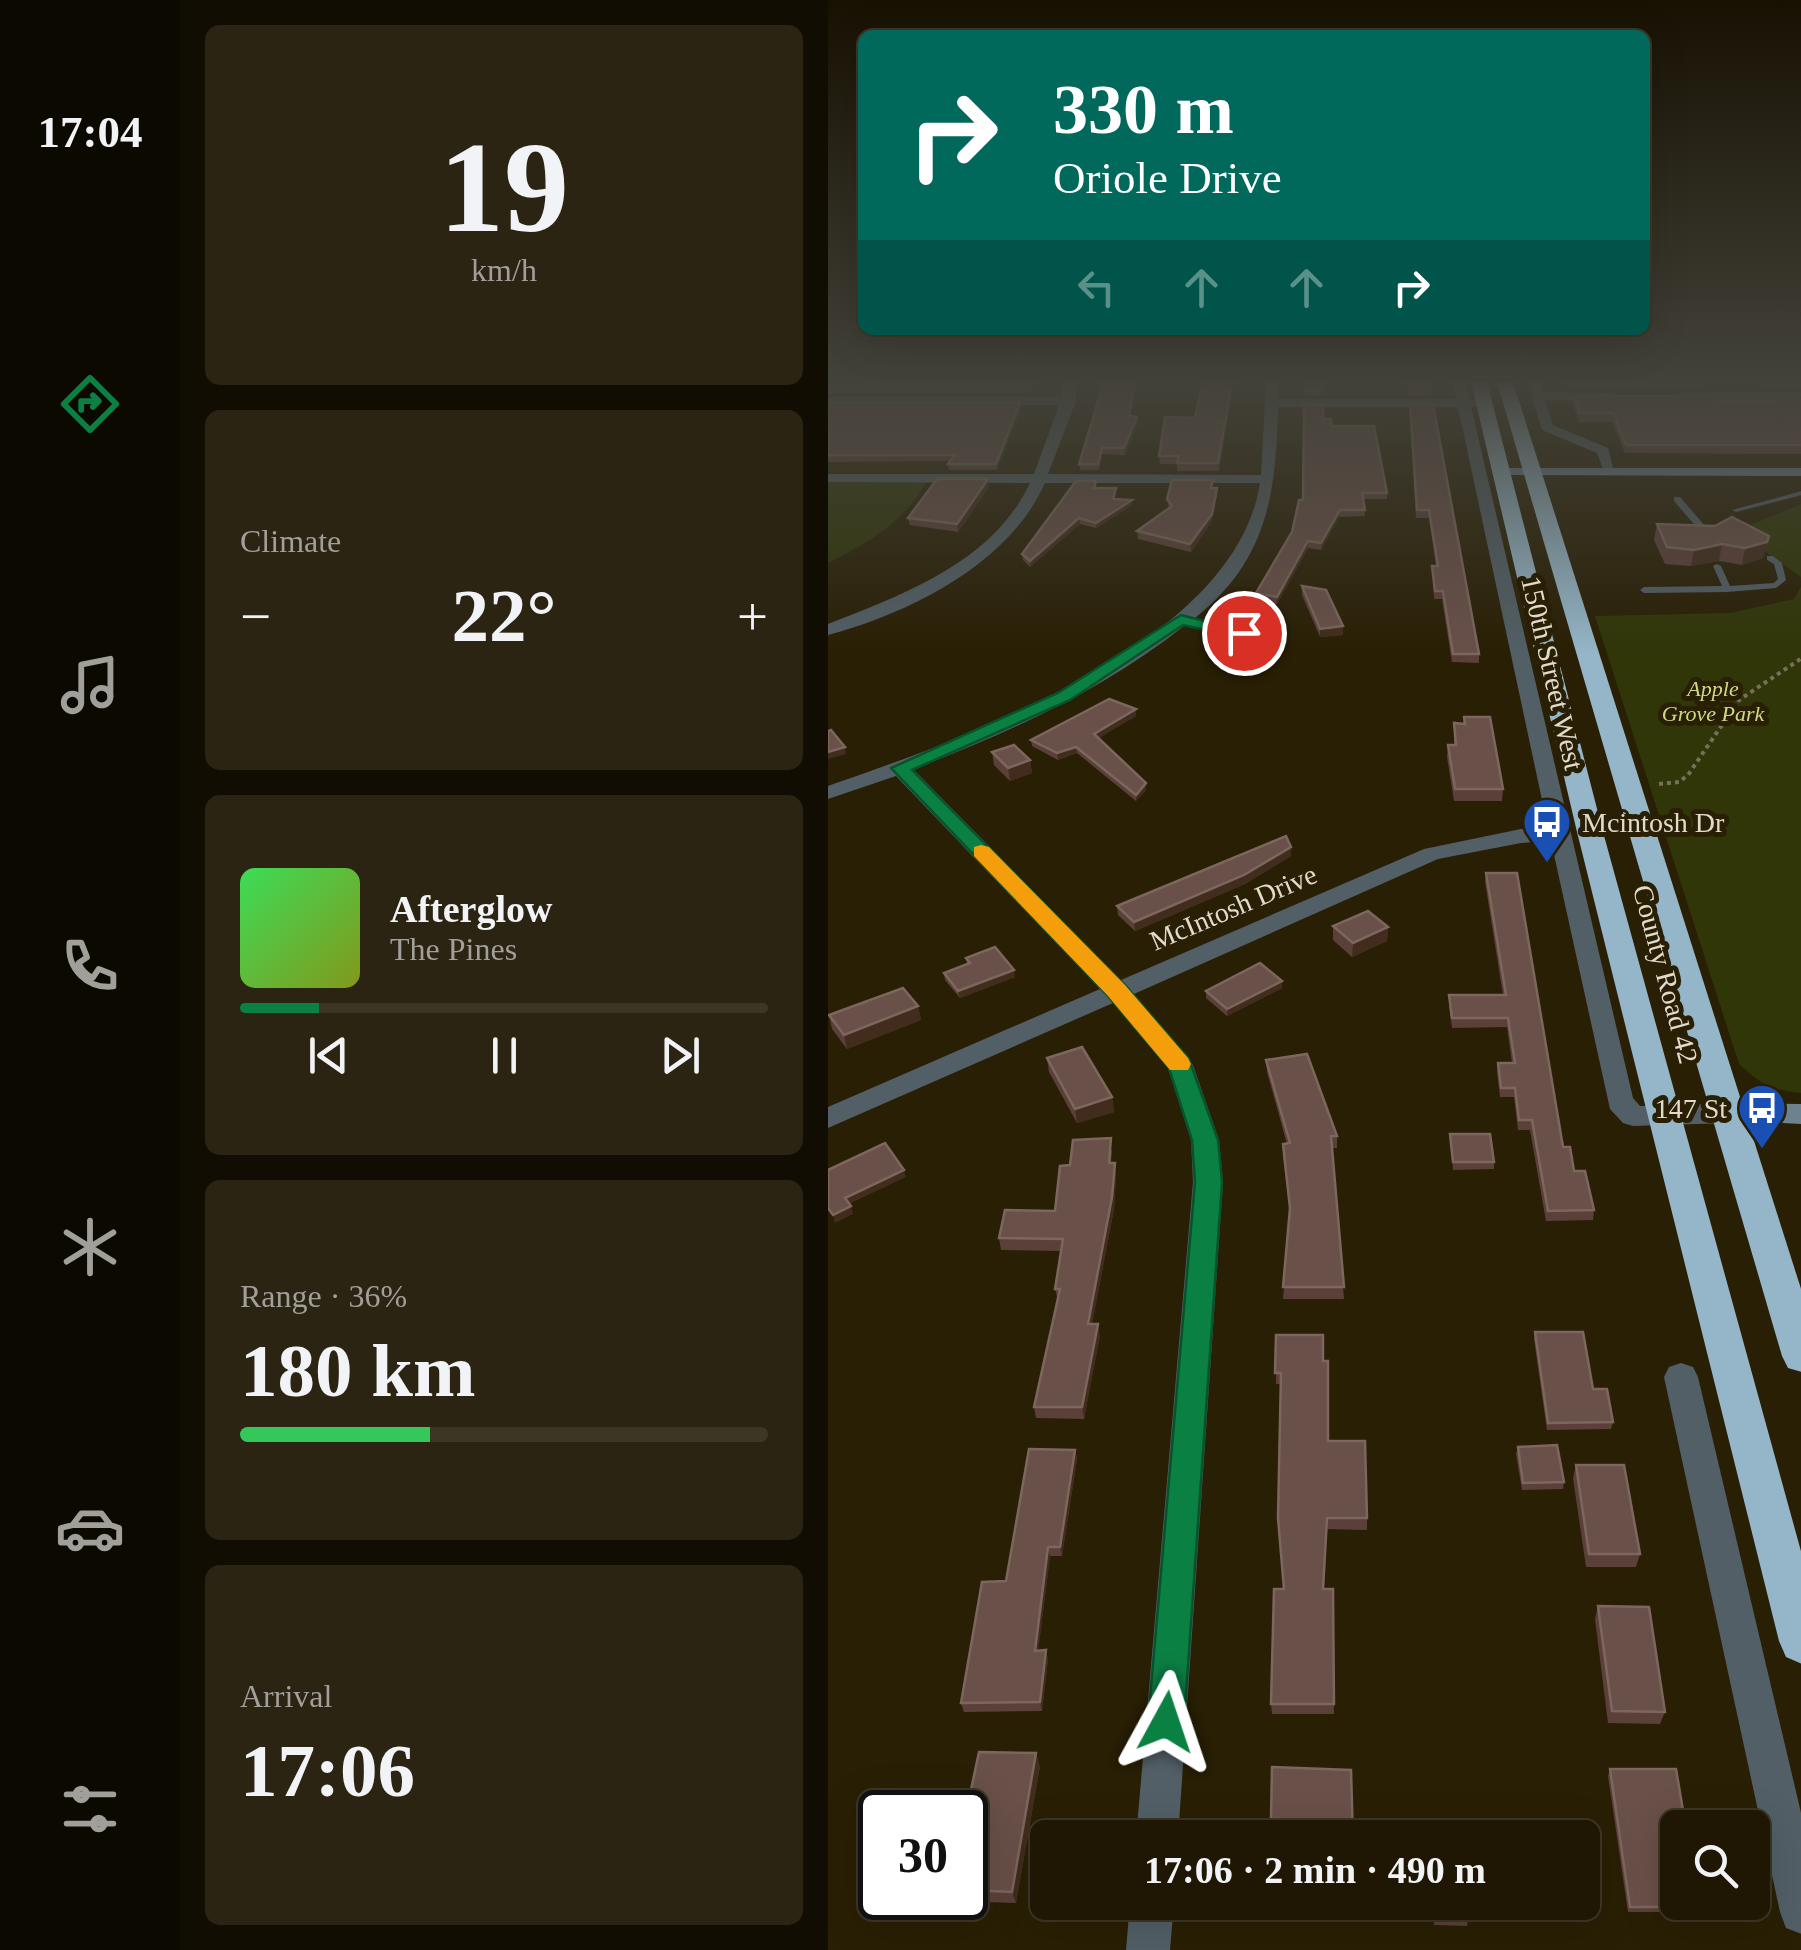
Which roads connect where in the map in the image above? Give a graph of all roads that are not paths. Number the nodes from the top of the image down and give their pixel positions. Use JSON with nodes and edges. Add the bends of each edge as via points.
{"nodes":[{"id":1,"x":1041,"y":473,"type":"edge"},
{"id":2,"x":1266,"y":473,"type":"edge"},
{"id":3,"x":1485,"y":473,"type":"edge"},
{"id":4,"x":1503,"y":473,"type":"edge"},
{"id":5,"x":1533,"y":473,"type":"edge"},
{"id":6,"x":828,"y":478,"type":"edge"},
{"id":7,"x":1039,"y":478,"type":"junction"},
{"id":8,"x":1266,"y":478,"type":"junction"},
{"id":9,"x":1802,"y":493,"type":"edge"},
{"id":10,"x":1677,"y":499,"type":"dead end"},
{"id":11,"x":1736,"y":510,"type":"dead end"},
{"id":12,"x":1709,"y":536,"type":"edge"},
{"id":13,"x":1770,"y":558,"type":"edge"},
{"id":14,"x":1717,"y":566,"type":"edge"},
{"id":15,"x":1727,"y":589,"type":"junction"},
{"id":16,"x":1644,"y":590,"type":"dead end"},
{"id":17,"x":1181,"y":620,"type":"junction"},
{"id":18,"x":828,"y":630,"type":"edge"},
{"id":19,"x":1244,"y":633,"type":"dead end"},
{"id":20,"x":900,"y":768,"type":"junction"},
{"id":21,"x":828,"y":793,"type":"edge"},
{"id":22,"x":1561,"y":834,"type":"junction"},
{"id":23,"x":1116,"y":990,"type":"junction"},
{"id":24,"x":1730,"y":1113,"type":"junction"},
{"id":25,"x":1802,"y":1114,"type":"edge"},
{"id":26,"x":828,"y":1118,"type":"edge"},
{"id":27,"x":1665,"y":1118,"type":"junction"},
{"id":28,"x":1802,"y":1356,"type":"edge"},
{"id":29,"x":1682,"y":1377,"type":"dead end"},
{"id":30,"x":1802,"y":1641,"type":"edge"},
{"id":31,"x":1158,"y":1820,"type":"edge"},
{"id":32,"x":1802,"y":1912,"type":"edge"},
{"id":33,"x":1150,"y":1920,"type":"edge"},
{"id":34,"x":1148,"y":1950,"type":"edge"}],
"edges":[{"from":1,"to":7,"type":"street"},
{"from":2,"to":8,"type":"street"},
{"from":3,"to":22,"type":"street","name":"150th Street West"},
{"from":4,"to":27,"type":"highway","name":"County Road 42"},
{"from":5,"to":24,"type":"highway","name":"County Road 42"},
{"from":6,"to":7,"type":"street"},
{"from":7,"to":8,"type":"street"},
{"from":7,"to":18,"type":"street","via":[[1019,516],[977,555],[896,604]]},
{"from":8,"to":17,"type":"street","via":[[1262,511],[1246,546]]},
{"from":9,"to":11,"type":"lane"},
{"from":10,"to":12,"type":"lane"},
{"from":13,"to":15,"type":"lane","via":[[1782,580],[1776,585]]},
{"from":14,"to":15,"type":"lane"},
{"from":15,"to":16,"type":"lane"},
{"from":17,"to":19,"type":"street"},
{"from":17,"to":20,"type":"street","via":[[1064,697]]},
{"from":20,"to":21,"type":"street"},
{"from":20,"to":23,"type":"street"},
{"from":22,"to":23,"type":"street","name":"McIntosh Drive","via":[[1432,854]]},
{"from":22,"to":27,"type":"street","name":"150th Street West","via":[[1620,1102],[1632,1116]]},
{"from":23,"to":26,"type":"street","name":"McIntosh Drive"},
{"from":23,"to":31,"type":"street","via":[[1180,1065],[1205,1140],[1208,1182]]},
{"from":24,"to":25,"type":"street"},
{"from":24,"to":27,"type":"street"},
{"from":24,"to":28,"type":"highway","name":"County Road 42"},
{"from":27,"to":30,"type":"highway","name":"County Road 42"},
{"from":29,"to":32,"type":"street"},
{"from":33,"to":34,"type":"street"}]}
